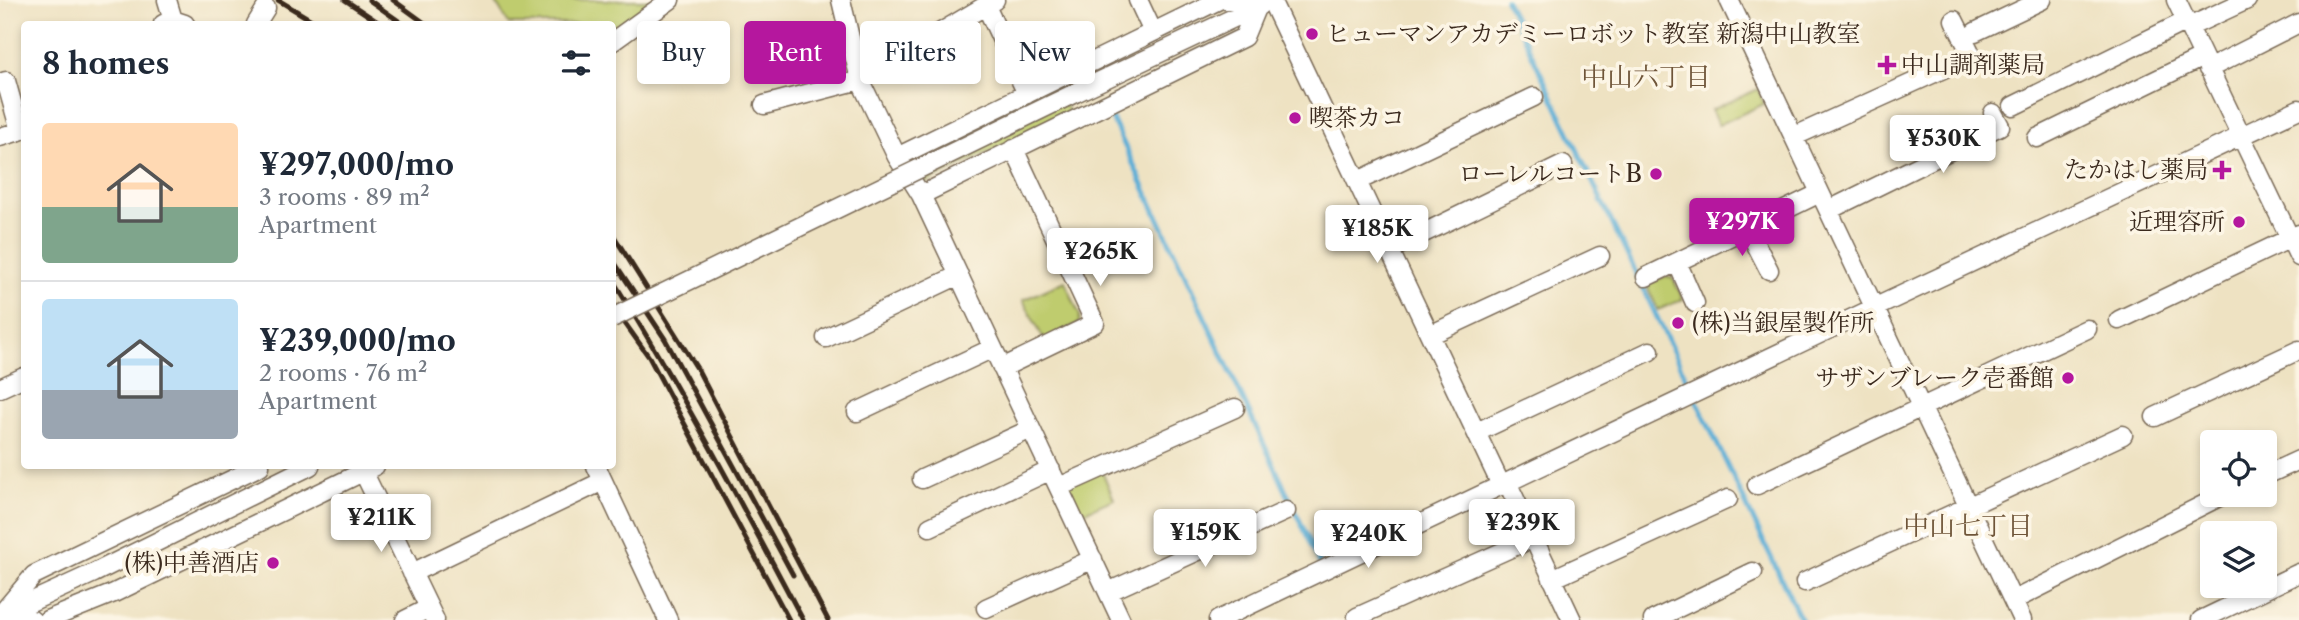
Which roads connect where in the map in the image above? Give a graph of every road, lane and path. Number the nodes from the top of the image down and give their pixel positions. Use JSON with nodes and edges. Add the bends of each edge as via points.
{"nodes":[{"id":1,"x":167,"y":0,"type":"edge"},
{"id":2,"x":670,"y":0,"type":"edge"},
{"id":3,"x":841,"y":0,"type":"edge"},
{"id":4,"x":1138,"y":0,"type":"edge"},
{"id":5,"x":1219,"y":0,"type":"edge"},
{"id":6,"x":1226,"y":0,"type":"edge"},
{"id":7,"x":1729,"y":0,"type":"edge"},
{"id":8,"x":2042,"y":0,"type":"edge"},
{"id":9,"x":2176,"y":0,"type":"edge"},
{"id":10,"x":2248,"y":0,"type":"edge"},
{"id":11,"x":990,"y":3,"type":"edge"},
{"id":12,"x":1266,"y":3,"type":"edge"},
{"id":13,"x":265,"y":8,"type":"dead end"},
{"id":14,"x":1954,"y":20,"type":"dead end"},
{"id":15,"x":173,"y":21,"type":"edge"},
{"id":16,"x":258,"y":21,"type":"edge"},
{"id":17,"x":960,"y":21,"type":"edge"},
{"id":18,"x":2299,"y":23,"type":"edge"},
{"id":19,"x":2188,"y":24,"type":"junction"},
{"id":20,"x":1153,"y":32,"type":"junction"},
{"id":21,"x":1975,"y":32,"type":"dead end"},
{"id":22,"x":616,"y":39,"type":"edge"},
{"id":23,"x":1095,"y":60,"type":"edge"},
{"id":24,"x":2206,"y":63,"type":"junction"},
{"id":25,"x":860,"y":80,"type":"joint"},
{"id":26,"x":0,"y":83,"type":"edge"},
{"id":27,"x":862,"y":84,"type":"edge"},
{"id":28,"x":1047,"y":84,"type":"edge"},
{"id":29,"x":1057,"y":84,"type":"edge"},
{"id":30,"x":1027,"y":94,"type":"junction"},
{"id":31,"x":1534,"y":97,"type":"dead end"},
{"id":32,"x":764,"y":105,"type":"dead end"},
{"id":33,"x":2013,"y":106,"type":"dead end"},
{"id":34,"x":2299,"y":108,"type":"edge"},
{"id":35,"x":1993,"y":113,"type":"dead end"},
{"id":36,"x":1075,"y":120,"type":"junction"},
{"id":37,"x":1795,"y":136,"type":"junction"},
{"id":38,"x":2240,"y":136,"type":"junction"},
{"id":39,"x":0,"y":137,"type":"edge"},
{"id":40,"x":2037,"y":138,"type":"dead end"},
{"id":41,"x":1014,"y":149,"type":"junction"},
{"id":42,"x":897,"y":157,"type":"junction"},
{"id":43,"x":1563,"y":165,"type":"dead end"},
{"id":44,"x":1358,"y":181,"type":"junction"},
{"id":45,"x":1820,"y":193,"type":"junction"},
{"id":46,"x":921,"y":194,"type":"junction"},
{"id":47,"x":1829,"y":210,"type":"junction"},
{"id":48,"x":1748,"y":229,"type":"junction"},
{"id":49,"x":2295,"y":236,"type":"edge"},
{"id":50,"x":1391,"y":249,"type":"junction"},
{"id":51,"x":1600,"y":256,"type":"dead end"},
{"id":52,"x":2299,"y":257,"type":"edge"},
{"id":53,"x":1677,"y":262,"type":"junction"},
{"id":54,"x":1769,"y":270,"type":"dead end"},
{"id":55,"x":959,"y":275,"type":"junction"},
{"id":56,"x":1646,"y":276,"type":"dead end"},
{"id":57,"x":1695,"y":303,"type":"dead end"},
{"id":58,"x":1876,"y":307,"type":"junction"},
{"id":59,"x":616,"y":316,"type":"edge"},
{"id":60,"x":2119,"y":320,"type":"dead end"},
{"id":61,"x":2087,"y":329,"type":"dead end"},
{"id":62,"x":1430,"y":335,"type":"junction"},
{"id":63,"x":826,"y":338,"type":"dead end"},
{"id":64,"x":993,"y":348,"type":"junction"},
{"id":65,"x":2299,"y":350,"type":"edge"},
{"id":66,"x":1650,"y":351,"type":"dead end"},
{"id":67,"x":1002,"y":368,"type":"junction"},
{"id":68,"x":21,"y":378,"type":"edge"},
{"id":69,"x":0,"y":388,"type":"edge"},
{"id":70,"x":1923,"y":406,"type":"junction"},
{"id":71,"x":1235,"y":408,"type":"dead end"},
{"id":72,"x":856,"y":412,"type":"dead end"},
{"id":73,"x":2155,"y":417,"type":"dead end"},
{"id":74,"x":1031,"y":429,"type":"junction"},
{"id":75,"x":1477,"y":432,"type":"junction"},
{"id":76,"x":2123,"y":435,"type":"dead end"},
{"id":77,"x":2299,"y":460,"type":"edge"},
{"id":78,"x":248,"y":469,"type":"edge"},
{"id":79,"x":304,"y":469,"type":"edge"},
{"id":80,"x":367,"y":469,"type":"edge"},
{"id":81,"x":369,"y":469,"type":"edge"},
{"id":82,"x":1051,"y":470,"type":"junction"},
{"id":83,"x":2277,"y":470,"type":"edge"},
{"id":84,"x":600,"y":473,"type":"edge"},
{"id":85,"x":922,"y":479,"type":"dead end"},
{"id":86,"x":1504,"y":484,"type":"junction"},
{"id":87,"x":1757,"y":485,"type":"dead end"},
{"id":88,"x":1059,"y":487,"type":"junction"},
{"id":89,"x":1728,"y":499,"type":"dead end"},
{"id":90,"x":1968,"y":505,"type":"junction"},
{"id":91,"x":2202,"y":507,"type":"edge"},
{"id":92,"x":1286,"y":511,"type":"dead end"},
{"id":93,"x":929,"y":527,"type":"dead end"},
{"id":94,"x":1533,"y":538,"type":"junction"},
{"id":95,"x":1093,"y":559,"type":"junction"},
{"id":96,"x":1753,"y":572,"type":"dead end"},
{"id":97,"x":412,"y":573,"type":"junction"},
{"id":98,"x":2299,"y":573,"type":"edge"},
{"id":99,"x":1552,"y":579,"type":"junction"},
{"id":100,"x":1805,"y":582,"type":"dead end"},
{"id":101,"x":1108,"y":592,"type":"junction"},
{"id":102,"x":986,"y":608,"type":"dead end"},
{"id":103,"x":432,"y":614,"type":"edge"},
{"id":104,"x":2018,"y":614,"type":"edge"},
{"id":105,"x":0,"y":616,"type":"edge"},
{"id":106,"x":1357,"y":617,"type":"dead end"},
{"id":107,"x":32,"y":620,"type":"edge"},
{"id":108,"x":47,"y":620,"type":"edge"},
{"id":109,"x":405,"y":620,"type":"edge"},
{"id":110,"x":668,"y":620,"type":"edge"},
{"id":111,"x":1121,"y":620,"type":"edge"},
{"id":112,"x":1218,"y":620,"type":"edge"},
{"id":113,"x":1572,"y":620,"type":"edge"},
{"id":114,"x":1653,"y":620,"type":"edge"},
{"id":115,"x":2201,"y":620,"type":"edge"}],
"edges":[{"from":1,"to":15,"type":"street"},
{"from":2,"to":22,"type":"street"},
{"from":3,"to":25,"type":"street"},
{"from":4,"to":20,"type":"street"},
{"from":5,"to":20,"type":"street"},
{"from":6,"to":12,"type":"street"},
{"from":7,"to":37,"type":"street"},
{"from":8,"to":21,"type":"street"},
{"from":9,"to":19,"type":"street"},
{"from":10,"to":19,"type":"street"},
{"from":11,"to":17,"type":"street"},
{"from":11,"to":30,"type":"street"},
{"from":12,"to":36,"type":"street","via":[[1244,37]]},
{"from":12,"to":44,"type":"street"},
{"from":12,"to":59,"type":"street","bridge":true},
{"from":13,"to":16,"type":"street"},
{"from":14,"to":37,"type":"street","via":[[1972,56]]},
{"from":18,"to":24,"type":"street"},
{"from":19,"to":24,"type":"street"},
{"from":19,"to":33,"type":"street"},
{"from":20,"to":23,"type":"street"},
{"from":24,"to":38,"type":"street"},
{"from":24,"to":40,"type":"street"},
{"from":25,"to":32,"type":"street"},
{"from":26,"to":39,"type":"street","via":[[6,81],[20,131]]},
{"from":27,"to":42,"type":"street"},
{"from":28,"to":30,"type":"street"},
{"from":29,"to":36,"type":"street"},
{"from":30,"to":42,"type":"street"},
{"from":31,"to":44,"type":"street"},
{"from":34,"to":38,"type":"street"},
{"from":35,"to":47,"type":"street","via":[[2000,126]]},
{"from":36,"to":41,"type":"street"},
{"from":37,"to":45,"type":"street"},
{"from":38,"to":49,"type":"street"},
{"from":38,"to":58,"type":"street"},
{"from":41,"to":46,"type":"street"},
{"from":41,"to":67,"type":"street","via":[[1095,323]]},
{"from":42,"to":46,"type":"street"},
{"from":43,"to":50,"type":"street"},
{"from":44,"to":50,"type":"street"},
{"from":45,"to":47,"type":"street"},
{"from":45,"to":48,"type":"street"},
{"from":46,"to":55,"type":"street"},
{"from":47,"to":58,"type":"street"},
{"from":48,"to":53,"type":"street"},
{"from":48,"to":54,"type":"street"},
{"from":49,"to":52,"type":"street"},
{"from":49,"to":60,"type":"street"},
{"from":50,"to":62,"type":"street"},
{"from":51,"to":62,"type":"street"},
{"from":53,"to":56,"type":"street"},
{"from":53,"to":57,"type":"street"},
{"from":55,"to":63,"type":"street"},
{"from":55,"to":64,"type":"street"},
{"from":58,"to":70,"type":"street"},
{"from":58,"to":86,"type":"street"},
{"from":61,"to":70,"type":"street"},
{"from":62,"to":75,"type":"street"},
{"from":64,"to":67,"type":"street"},
{"from":64,"to":72,"type":"street"},
{"from":65,"to":73,"type":"street"},
{"from":66,"to":75,"type":"street"},
{"from":67,"to":74,"type":"street"},
{"from":68,"to":69,"type":"street"},
{"from":70,"to":87,"type":"street"},
{"from":70,"to":90,"type":"street"},
{"from":71,"to":88,"type":"street"},
{"from":74,"to":82,"type":"street"},
{"from":74,"to":85,"type":"street"},
{"from":75,"to":86,"type":"street"},
{"from":76,"to":90,"type":"street"},
{"from":77,"to":83,"type":"street"},
{"from":78,"to":105,"type":"street","via":[[34,575]]},
{"from":79,"to":105,"type":"street"},
{"from":80,"to":108,"type":"street","via":[[114,593]]},
{"from":81,"to":97,"type":"street"},
{"from":82,"to":88,"type":"street"},
{"from":82,"to":93,"type":"street"},
{"from":84,"to":97,"type":"street"},
{"from":84,"to":110,"type":"street"},
{"from":86,"to":94,"type":"street"},
{"from":86,"to":112,"type":"street"},
{"from":88,"to":95,"type":"street"},
{"from":89,"to":99,"type":"street"},
{"from":90,"to":100,"type":"street"},
{"from":90,"to":104,"type":"street"},
{"from":91,"to":104,"type":"street"},
{"from":92,"to":101,"type":"street"},
{"from":94,"to":99,"type":"street"},
{"from":94,"to":106,"type":"street"},
{"from":95,"to":101,"type":"street"},
{"from":95,"to":102,"type":"street"},
{"from":96,"to":114,"type":"street"},
{"from":97,"to":103,"type":"street"},
{"from":98,"to":115,"type":"street"},
{"from":99,"to":113,"type":"street"},
{"from":101,"to":111,"type":"street"},
{"from":103,"to":109,"type":"street"},
{"from":105,"to":107,"type":"street"}]}
